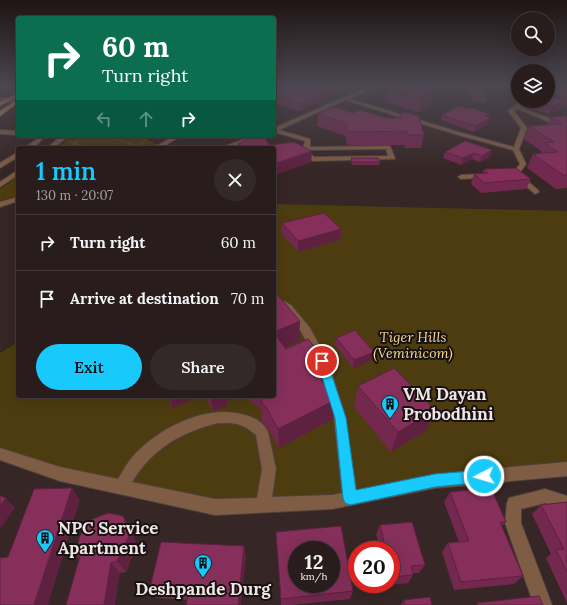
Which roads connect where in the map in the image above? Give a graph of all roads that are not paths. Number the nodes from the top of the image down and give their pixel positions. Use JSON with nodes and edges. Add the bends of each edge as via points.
{"nodes":[{"id":1,"x":311,"y":114,"type":"edge"},
{"id":2,"x":396,"y":114,"type":"edge"},
{"id":3,"x":513,"y":114,"type":"edge"},
{"id":4,"x":535,"y":114,"type":"edge"},
{"id":5,"x":547,"y":126,"type":"edge"},
{"id":6,"x":565,"y":126,"type":"edge"},
{"id":7,"x":524,"y":128,"type":"junction"},
{"id":8,"x":532,"y":128,"type":"edge"},
{"id":9,"x":276,"y":129,"type":"edge"},
{"id":10,"x":276,"y":131,"type":"edge"},
{"id":11,"x":0,"y":132,"type":"edge"},
{"id":12,"x":16,"y":133,"type":"edge"},
{"id":13,"x":40,"y":138,"type":"edge"},
{"id":14,"x":62,"y":138,"type":"edge"},
{"id":15,"x":175,"y":138,"type":"edge"},
{"id":16,"x":254,"y":138,"type":"edge"},
{"id":17,"x":31,"y":146,"type":"edge"},
{"id":18,"x":52,"y":146,"type":"edge"},
{"id":19,"x":161,"y":146,"type":"edge"},
{"id":20,"x":228,"y":146,"type":"edge"},
{"id":21,"x":306,"y":148,"type":"junction"},
{"id":22,"x":516,"y":149,"type":"junction"},
{"id":23,"x":276,"y":150,"type":"edge"},
{"id":24,"x":16,"y":155,"type":"edge"},
{"id":25,"x":0,"y":166,"type":"edge"},
{"id":26,"x":16,"y":173,"type":"edge"},
{"id":27,"x":492,"y":175,"type":"edge"},
{"id":28,"x":461,"y":177,"type":"dead end"},
{"id":29,"x":0,"y":185,"type":"edge"},
{"id":30,"x":535,"y":192,"type":"dead end"},
{"id":31,"x":16,"y":200,"type":"edge"},
{"id":32,"x":0,"y":205,"type":"edge"},
{"id":33,"x":276,"y":303,"type":"edge"},
{"id":34,"x":0,"y":454,"type":"edge"},
{"id":35,"x":567,"y":469,"type":"edge"},
{"id":36,"x":121,"y":487,"type":"junction"},
{"id":37,"x":350,"y":498,"type":"junction"},
{"id":38,"x":567,"y":503,"type":"edge"},
{"id":39,"x":263,"y":505,"type":"junction"},
{"id":40,"x":543,"y":605,"type":"edge"}],
"edges":[{"from":1,"to":9,"type":"street"},
{"from":2,"to":22,"type":"street"},
{"from":3,"to":7,"type":"street"},
{"from":4,"to":6,"type":"street"},
{"from":5,"to":6,"type":"street"},
{"from":7,"to":8,"type":"street"},
{"from":7,"to":22,"type":"street"},
{"from":10,"to":21,"type":"street","via":[[308,140]]},
{"from":11,"to":12,"type":"street"},
{"from":13,"to":17,"type":"street"},
{"from":14,"to":18,"type":"street"},
{"from":15,"to":19,"type":"street"},
{"from":16,"to":20,"type":"street"},
{"from":21,"to":21,"type":"street","via":[[388,148],[392,158],[313,159],[305,153]]},
{"from":21,"to":23,"type":"street"},
{"from":22,"to":30,"type":"street","via":[[522,164],[511,174]]},
{"from":24,"to":25,"type":"street"},
{"from":26,"to":29,"type":"street"},
{"from":27,"to":28,"type":"street"},
{"from":31,"to":32,"type":"street"},
{"from":33,"to":37,"type":"street","via":[[280,302],[287,307],[306,331],[322,361],[340,418]]},
{"from":34,"to":36,"type":"street","via":[[60,474]]},
{"from":35,"to":37,"type":"street","via":[[435,481]]},
{"from":36,"to":39,"type":"street","via":[[215,507]]},
{"from":36,"to":39,"type":"street","via":[[143,455],[171,433],[200,421],[225,415],[246,420],[261,431],[268,456],[270,477]]},
{"from":37,"to":39,"type":"street","via":[[332,502]]},
{"from":38,"to":40,"type":"street","via":[[545,496],[514,503],[513,524]]}]}
